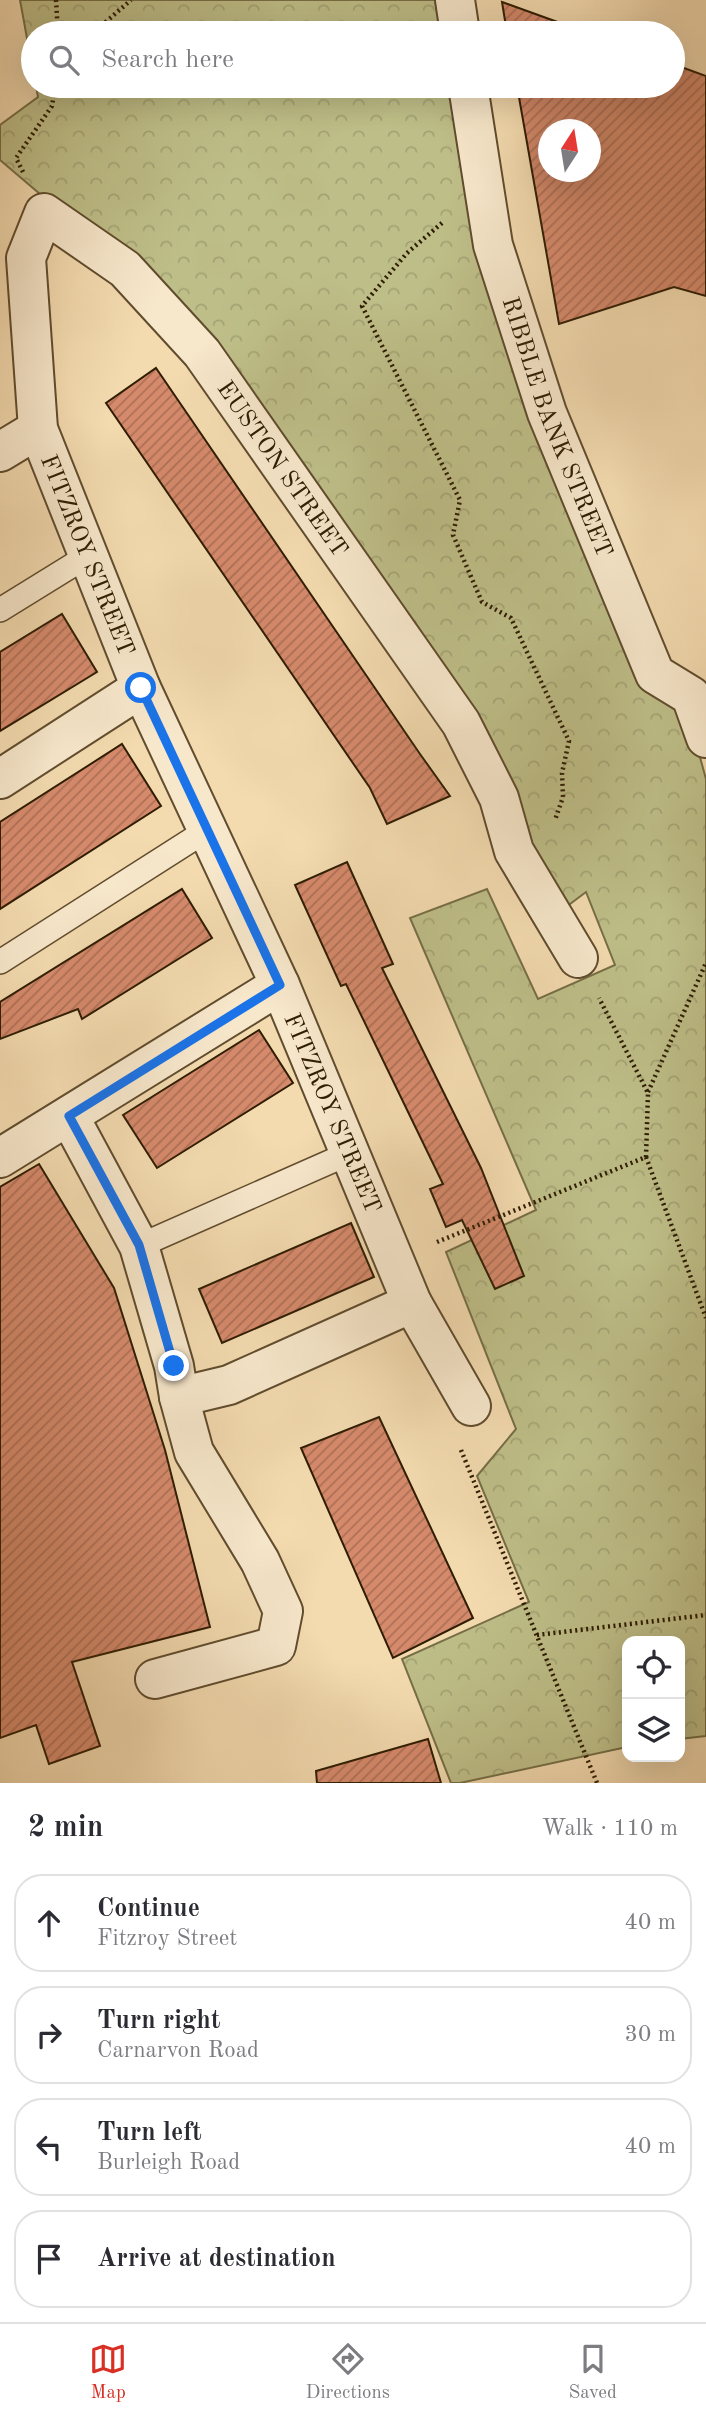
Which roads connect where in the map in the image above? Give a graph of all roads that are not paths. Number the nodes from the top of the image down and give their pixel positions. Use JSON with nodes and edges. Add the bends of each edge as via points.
{"nodes":[{"id":1,"x":456,"y":0,"type":"edge"},
{"id":2,"x":459,"y":21,"type":"edge"},
{"id":3,"x":470,"y":98,"type":"edge"},
{"id":4,"x":38,"y":429,"type":"junction"},
{"id":5,"x":0,"y":452,"type":"edge"},
{"id":6,"x":89,"y":555,"type":"junction"},
{"id":7,"x":0,"y":610,"type":"edge"},
{"id":8,"x":141,"y":688,"type":"junction"},
{"id":9,"x":706,"y":738,"type":"edge"},
{"id":10,"x":0,"y":779,"type":"edge"},
{"id":11,"x":207,"y":830,"type":"junction"},
{"id":12,"x":578,"y":958,"type":"road end"},
{"id":13,"x":0,"y":962,"type":"edge"},
{"id":14,"x":280,"y":985,"type":"junction"},
{"id":15,"x":69,"y":1116,"type":"junction"},
{"id":16,"x":350,"y":1153,"type":"junction"},
{"id":17,"x":0,"y":1158,"type":"edge"},
{"id":18,"x":139,"y":1245,"type":"junction"},
{"id":19,"x":412,"y":1303,"type":"junction"},
{"id":20,"x":179,"y":1397,"type":"junction"},
{"id":21,"x":471,"y":1406,"type":"road end"},
{"id":22,"x":155,"y":1679,"type":"dead end"}],
"edges":[{"from":1,"to":2,"type":"street"},
{"from":3,"to":9,"type":"street","name":"RIBBLE BANK STREET","via":[[493,245],[547,413],[655,674],[691,696]]},
{"from":4,"to":5,"type":"street"},
{"from":4,"to":6,"type":"street","name":"FITZROY STREET"},
{"from":4,"to":12,"type":"street","name":"EUSTON STREET","via":[[26,258],[44,214],[124,270],[202,353],[461,723],[499,798],[514,851]]},
{"from":6,"to":7,"type":"lane"},
{"from":6,"to":8,"type":"street","name":"FITZROY STREET"},
{"from":8,"to":10,"type":"street"},
{"from":8,"to":11,"type":"street","name":"FITZROY STREET"},
{"from":11,"to":13,"type":"lane"},
{"from":11,"to":14,"type":"street","name":"FITZROY STREET"},
{"from":14,"to":15,"type":"street"},
{"from":14,"to":16,"type":"street","name":"FITZROY STREET"},
{"from":15,"to":17,"type":"street"},
{"from":15,"to":18,"type":"street"},
{"from":16,"to":18,"type":"lane"},
{"from":16,"to":19,"type":"street","name":"FITZROY STREET"},
{"from":18,"to":20,"type":"street"},
{"from":19,"to":20,"type":"street","via":[[229,1385]]},
{"from":19,"to":21,"type":"street","name":"FITZROY STREET"},
{"from":20,"to":22,"type":"street","via":[[194,1452],[260,1561],[284,1611],[276,1646]]}]}
